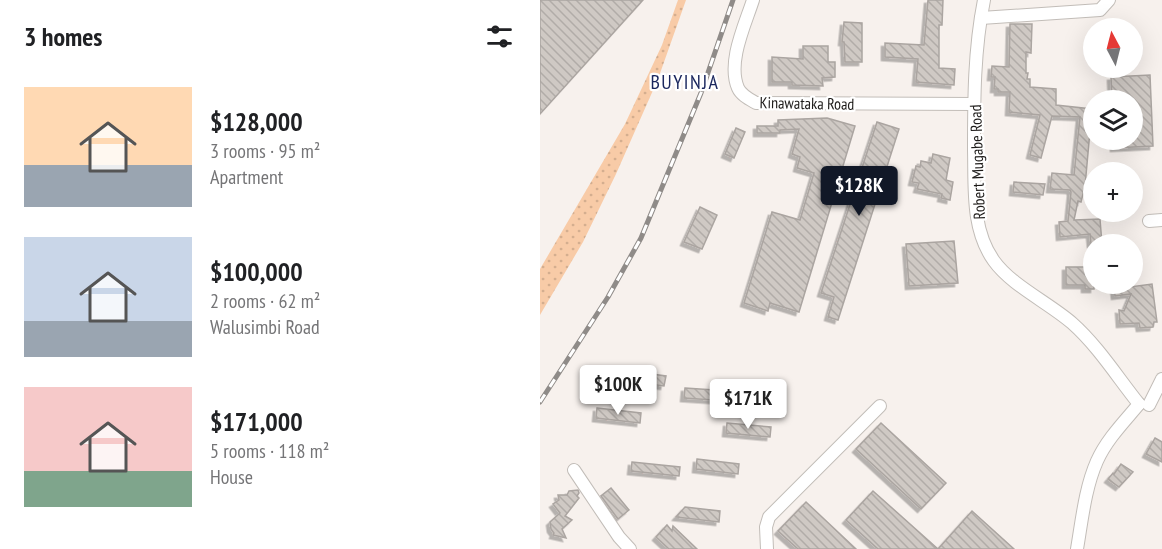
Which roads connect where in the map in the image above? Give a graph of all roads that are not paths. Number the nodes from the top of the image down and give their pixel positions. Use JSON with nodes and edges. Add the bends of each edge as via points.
{"nodes":[{"id":1,"x":753,"y":0,"type":"edge"},
{"id":2,"x":984,"y":0,"type":"edge"},
{"id":3,"x":1109,"y":0,"type":"edge"},
{"id":4,"x":981,"y":18,"type":"junction"},
{"id":5,"x":974,"y":104,"type":"junction"},
{"id":6,"x":1162,"y":220,"type":"edge"},
{"id":7,"x":1149,"y":221,"type":"dead end"},
{"id":8,"x":1162,"y":379,"type":"edge"},
{"id":9,"x":1144,"y":404,"type":"junction"},
{"id":10,"x":880,"y":406,"type":"dead end"},
{"id":11,"x":1162,"y":407,"type":"edge"},
{"id":12,"x":574,"y":470,"type":"dead end"},
{"id":13,"x":630,"y":549,"type":"edge"},
{"id":14,"x":767,"y":549,"type":"edge"},
{"id":15,"x":1077,"y":549,"type":"edge"}],
"edges":[{"from":1,"to":5,"type":"street","name":"Kinawataka Road","via":[[735,56],[738,89],[756,103]]},
{"from":2,"to":4,"type":"street","name":"Robert Mugabe Road"},
{"from":3,"to":4,"type":"street","via":[[1100,10]]},
{"from":4,"to":5,"type":"street","name":"Robert Mugabe Road"},
{"from":5,"to":9,"type":"street","name":"Robert Mugabe Road","via":[[976,211],[988,250],[1007,276],[1074,325]]},
{"from":6,"to":7,"type":"street"},
{"from":8,"to":9,"type":"street"},
{"from":9,"to":11,"type":"street"},
{"from":9,"to":15,"type":"street","via":[[1115,432],[1097,461]]},
{"from":10,"to":14,"type":"street","via":[[769,517]]},
{"from":12,"to":13,"type":"street"}]}
